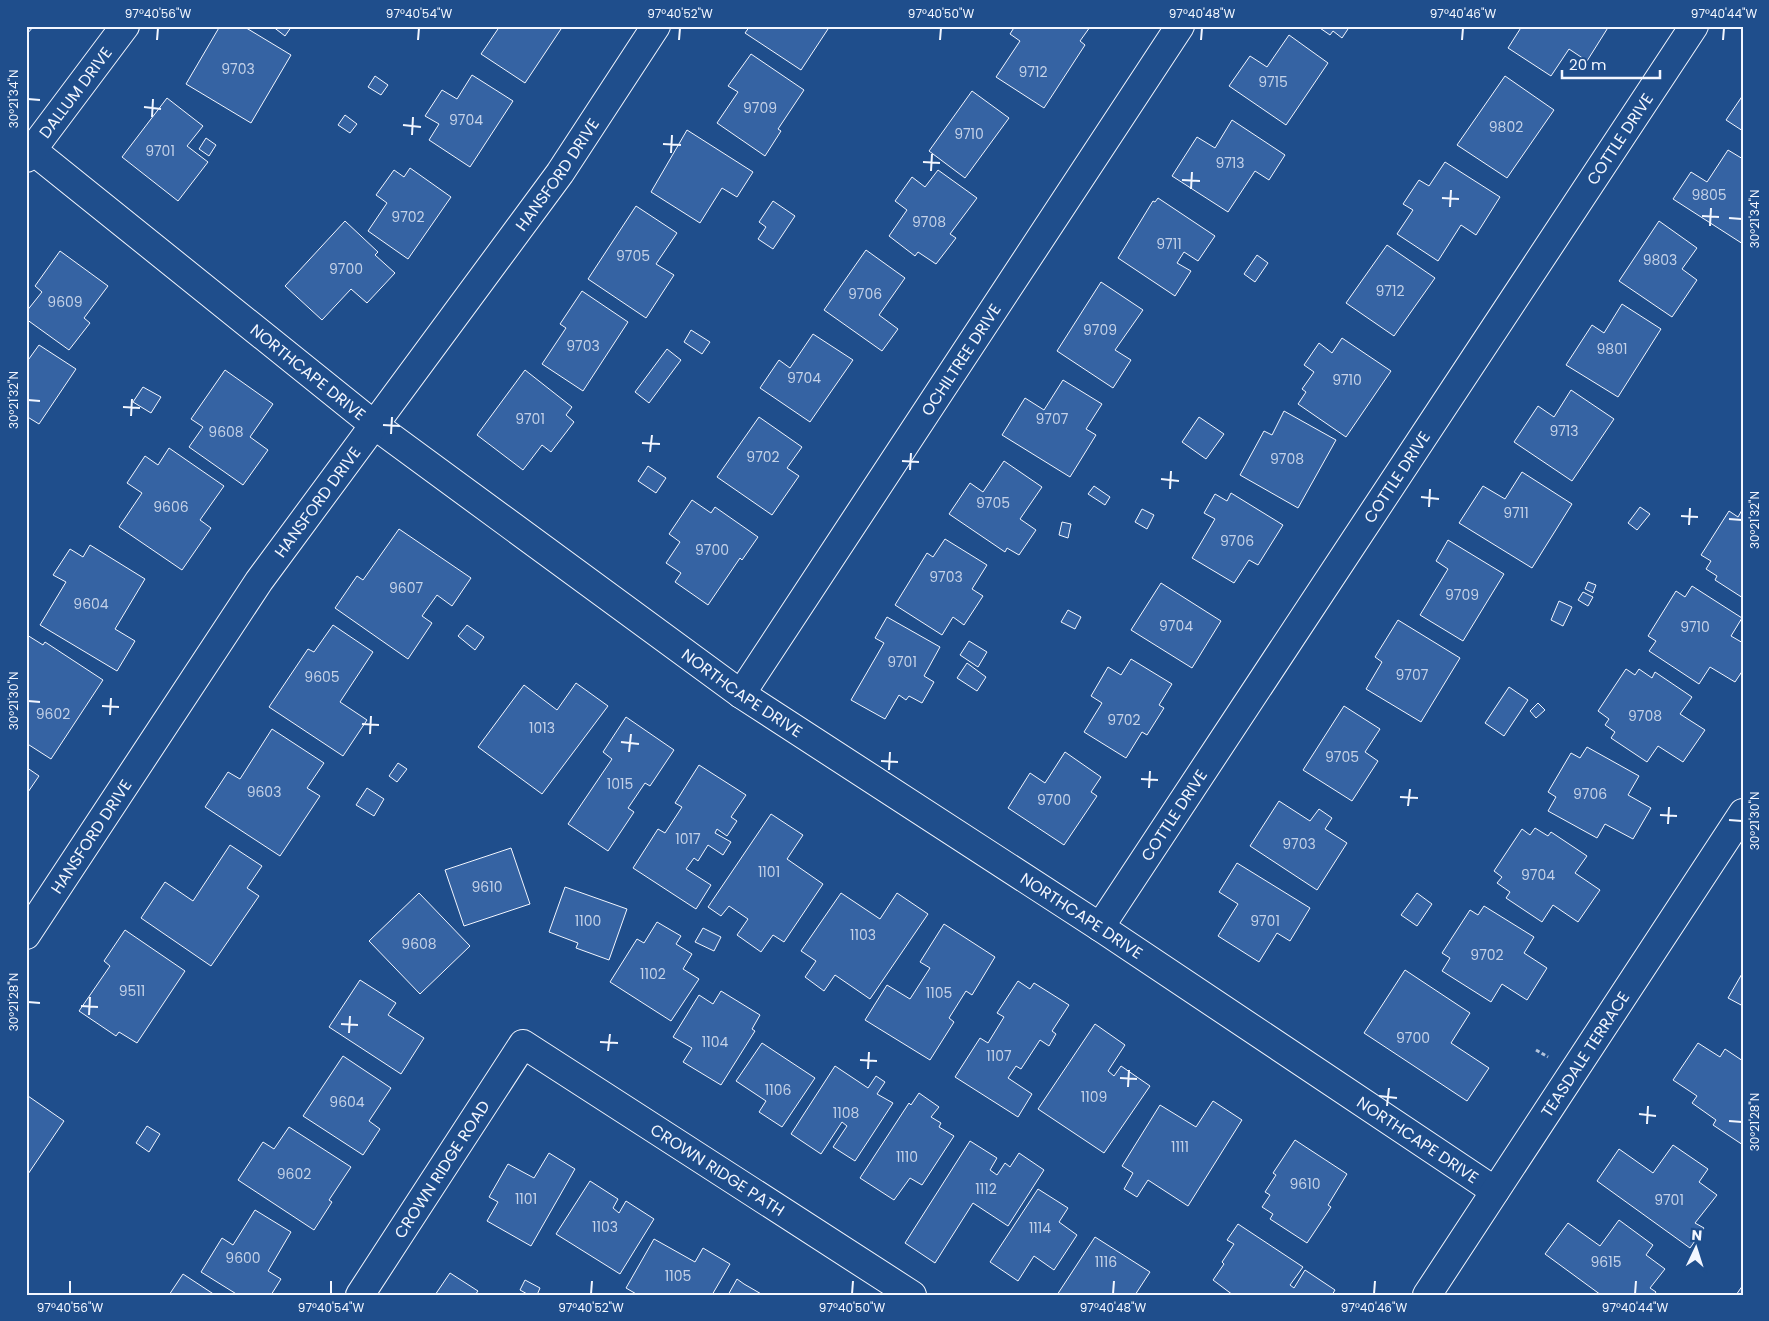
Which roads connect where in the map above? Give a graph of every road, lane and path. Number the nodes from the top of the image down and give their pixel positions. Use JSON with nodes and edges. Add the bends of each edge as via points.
{"nodes":[{"id":1,"x":125,"y":26,"type":"edge"},
{"id":2,"x":656,"y":26,"type":"edge"},
{"id":3,"x":1180,"y":26,"type":"edge"},
{"id":4,"x":1694,"y":26,"type":"edge"},
{"id":5,"x":28,"y":151,"type":"edge"},
{"id":6,"x":373,"y":424,"type":"junction"},
{"id":7,"x":742,"y":694,"type":"junction"},
{"id":8,"x":1743,"y":813,"type":"edge"},
{"id":9,"x":1100,"y":927,"type":"junction"},
{"id":10,"x":26,"y":936,"type":"edge"},
{"id":11,"x":524,"y":1044,"type":"joint"},
{"id":12,"x":1495,"y":1192,"type":"junction"},
{"id":13,"x":360,"y":1295,"type":"edge"},
{"id":14,"x":912,"y":1295,"type":"edge"},
{"id":15,"x":1427,"y":1295,"type":"edge"}],
"edges":[{"from":1,"to":5,"type":"street","name":"DALLUM DRIVE"},
{"from":2,"to":6,"type":"street","name":"HANSFORD DRIVE","via":[[560,173]]},
{"from":3,"to":7,"type":"street","name":"OCHILTREE DRIVE"},
{"from":4,"to":9,"type":"street","name":"COTTLE DRIVE"},
{"from":5,"to":6,"type":"street","name":"NORTHCAPE DRIVE"},
{"from":6,"to":7,"type":"street","name":"NORTHCAPE DRIVE"},
{"from":6,"to":10,"type":"street","name":"HANSFORD DRIVE","via":[[259,581]]},
{"from":7,"to":9,"type":"street","name":"NORTHCAPE DRIVE"},
{"from":8,"to":12,"type":"street","name":"TEASDALE TERRACE"},
{"from":9,"to":12,"type":"street","name":"NORTHCAPE DRIVE"},
{"from":11,"to":13,"type":"street","name":"CROWN RIDGE ROAD"},
{"from":11,"to":14,"type":"street","name":"CROWN RIDGE PATH"},
{"from":12,"to":15,"type":"street","name":"TEASDALE TERRACE"}]}
